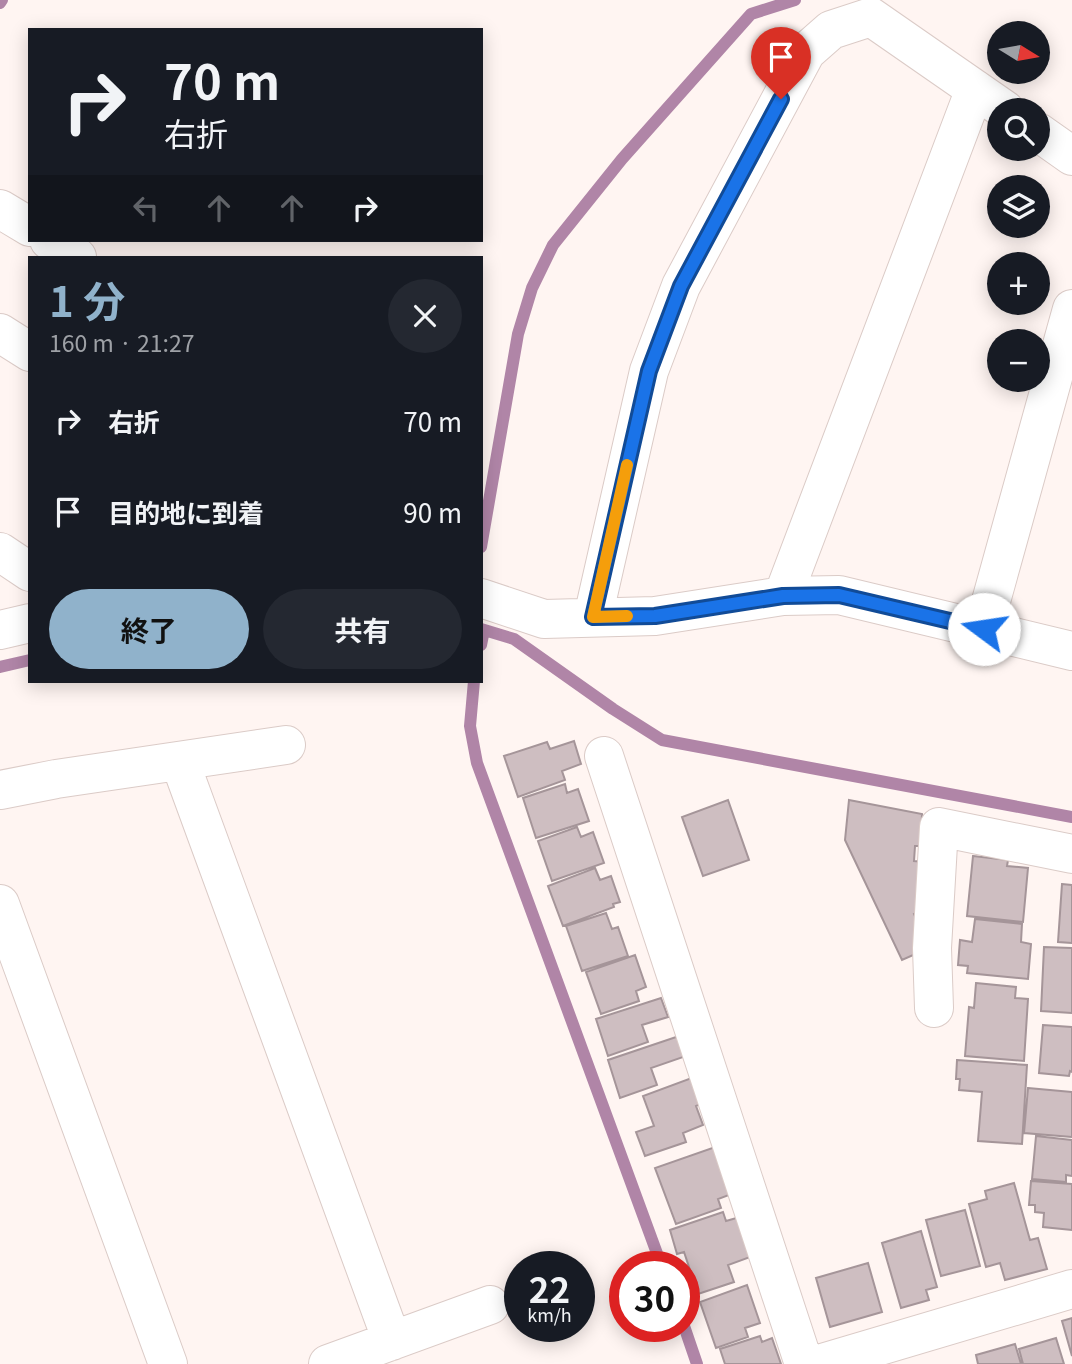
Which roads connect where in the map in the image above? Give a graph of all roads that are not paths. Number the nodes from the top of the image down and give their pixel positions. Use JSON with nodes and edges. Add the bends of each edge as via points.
{"nodes":[{"id":1,"x":975,"y":89,"type":"junction"},
{"id":2,"x":988,"y":98,"type":"edge"},
{"id":3,"x":1050,"y":140,"type":"edge"},
{"id":4,"x":1072,"y":156,"type":"edge"},
{"id":5,"x":0,"y":209,"type":"edge"},
{"id":6,"x":28,"y":227,"type":"edge"},
{"id":7,"x":52,"y":242,"type":"edge"},
{"id":8,"x":75,"y":256,"type":"edge"},
{"id":9,"x":1072,"y":309,"type":"edge"},
{"id":10,"x":0,"y":333,"type":"edge"},
{"id":11,"x":28,"y":351,"type":"edge"},
{"id":12,"x":1061,"y":392,"type":"edge"},
{"id":13,"x":0,"y":552,"type":"edge"},
{"id":14,"x":28,"y":571,"type":"edge"},
{"id":15,"x":783,"y":596,"type":"junction"},
{"id":16,"x":483,"y":598,"type":"edge"},
{"id":17,"x":593,"y":617,"type":"junction"},
{"id":18,"x":28,"y":623,"type":"edge"},
{"id":19,"x":984,"y":629,"type":"junction"},
{"id":20,"x":0,"y":630,"type":"edge"},
{"id":21,"x":1072,"y":651,"type":"edge"},
{"id":22,"x":286,"y":745,"type":"dead end"},
{"id":23,"x":604,"y":756,"type":"dead end"},
{"id":24,"x":180,"y":762,"type":"junction"},
{"id":25,"x":0,"y":790,"type":"edge"},
{"id":26,"x":1072,"y":854,"type":"edge"},
{"id":27,"x":0,"y":904,"type":"edge"},
{"id":28,"x":934,"y":1009,"type":"dead end"},
{"id":29,"x":1072,"y":1289,"type":"edge"},
{"id":30,"x":490,"y":1305,"type":"dead end"},
{"id":31,"x":392,"y":1341,"type":"junction"},
{"id":32,"x":838,"y":1361,"type":"edge"},
{"id":33,"x":168,"y":1364,"type":"edge"},
{"id":34,"x":328,"y":1364,"type":"edge"},
{"id":35,"x":804,"y":1364,"type":"edge"}],
"edges":[{"from":1,"to":2,"type":"street"},
{"from":1,"to":15,"type":"street"},
{"from":1,"to":17,"type":"street","via":[[871,17],[831,30],[806,52],[681,286],[658,347]]},
{"from":3,"to":4,"type":"street"},
{"from":5,"to":6,"type":"street"},
{"from":7,"to":8,"type":"street"},
{"from":9,"to":12,"type":"street"},
{"from":10,"to":11,"type":"street"},
{"from":12,"to":19,"type":"street"},
{"from":13,"to":14,"type":"street"},
{"from":15,"to":17,"type":"street","via":[[655,616]]},
{"from":15,"to":19,"type":"street","via":[[839,595]]},
{"from":16,"to":17,"type":"street","via":[[544,619]]},
{"from":18,"to":20,"type":"street"},
{"from":19,"to":21,"type":"street"},
{"from":22,"to":24,"type":"street"},
{"from":23,"to":35,"type":"street"},
{"from":24,"to":25,"type":"street"},
{"from":24,"to":31,"type":"street"},
{"from":26,"to":28,"type":"street","via":[[939,827],[932,948]]},
{"from":27,"to":33,"type":"street"},
{"from":29,"to":32,"type":"street"},
{"from":30,"to":31,"type":"street"},
{"from":31,"to":34,"type":"street"}]}
